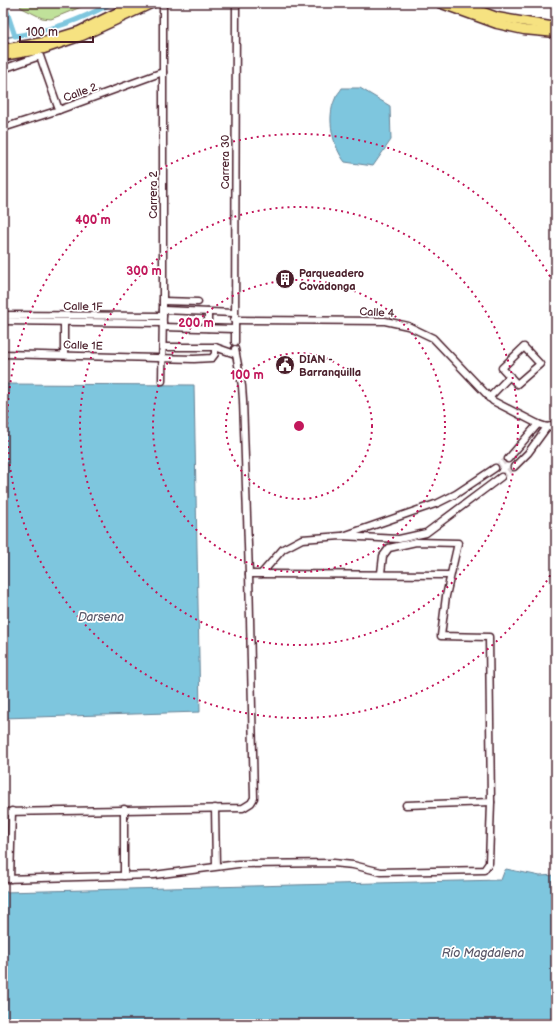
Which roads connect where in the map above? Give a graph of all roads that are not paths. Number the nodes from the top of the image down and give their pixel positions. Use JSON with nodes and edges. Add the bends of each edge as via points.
{"nodes":[{"id":1,"x":136,"y":3,"type":"edge"},
{"id":2,"x":153,"y":3,"type":"edge"},
{"id":3,"x":236,"y":3,"type":"edge"},
{"id":4,"x":439,"y":3,"type":"edge"},
{"id":5,"x":459,"y":3,"type":"edge"},
{"id":6,"x":163,"y":8,"type":"dead end"},
{"id":7,"x":556,"y":28,"type":"edge"},
{"id":8,"x":556,"y":33,"type":"edge"},
{"id":9,"x":3,"y":49,"type":"edge"},
{"id":10,"x":40,"y":49,"type":"junction"},
{"id":11,"x":3,"y":56,"type":"edge"},
{"id":12,"x":3,"y":69,"type":"edge"},
{"id":13,"x":163,"y":72,"type":"junction"},
{"id":14,"x":59,"y":110,"type":"junction"},
{"id":15,"x":3,"y":128,"type":"edge"},
{"id":16,"x":164,"y":302,"type":"junction"},
{"id":17,"x":198,"y":302,"type":"dead end"},
{"id":18,"x":208,"y":312,"type":"junction"},
{"id":19,"x":163,"y":313,"type":"junction"},
{"id":20,"x":234,"y":313,"type":"junction"},
{"id":21,"x":3,"y":315,"type":"edge"},
{"id":22,"x":54,"y":319,"type":"junction"},
{"id":23,"x":234,"y":320,"type":"junction"},
{"id":24,"x":3,"y":321,"type":"edge"},
{"id":25,"x":64,"y":322,"type":"junction"},
{"id":26,"x":163,"y":325,"type":"junction"},
{"id":27,"x":208,"y":328,"type":"junction"},
{"id":28,"x":234,"y":329,"type":"junction"},
{"id":29,"x":234,"y":342,"type":"dead end"},
{"id":30,"x":163,"y":347,"type":"junction"},
{"id":31,"x":214,"y":347,"type":"junction"},
{"id":32,"x":3,"y":354,"type":"edge"},
{"id":33,"x":64,"y":355,"type":"junction"},
{"id":34,"x":162,"y":358,"type":"junction"},
{"id":35,"x":510,"y":376,"type":"junction"},
{"id":36,"x":162,"y":381,"type":"dead end"},
{"id":37,"x":489,"y":398,"type":"junction"},
{"id":38,"x":538,"y":424,"type":"junction"},
{"id":39,"x":556,"y":425,"type":"edge"},
{"id":40,"x":547,"y":427,"type":"junction"},
{"id":41,"x":508,"y":459,"type":"tunnel mouth"},
{"id":42,"x":514,"y":467,"type":"tunnel mouth"},
{"id":43,"x":495,"y":468,"type":"tunnel mouth"},
{"id":44,"x":501,"y":477,"type":"tunnel mouth"},
{"id":45,"x":341,"y":536,"type":"junction"},
{"id":46,"x":381,"y":573,"type":"junction"},
{"id":47,"x":250,"y":574,"type":"junction"},
{"id":48,"x":261,"y":574,"type":"junction"},
{"id":49,"x":450,"y":575,"type":"junction"},
{"id":50,"x":491,"y":802,"type":"junction"},
{"id":51,"x":406,"y":805,"type":"dead end"},
{"id":52,"x":215,"y":808,"type":"junction"},
{"id":53,"x":124,"y":809,"type":"junction"},
{"id":54,"x":12,"y":811,"type":"junction"},
{"id":55,"x":3,"y":812,"type":"edge"},
{"id":56,"x":216,"y":866,"type":"junction"},
{"id":57,"x":124,"y":876,"type":"junction"},
{"id":58,"x":3,"y":879,"type":"edge"},
{"id":59,"x":10,"y":879,"type":"junction"}],
"edges":[{"from":1,"to":10,"type":"main road"},
{"from":2,"to":10,"type":"main road","via":[[96,31]]},
{"from":3,"to":20,"type":"street","name":"Carrera 30"},
{"from":4,"to":8,"type":"main road","via":[[497,24]]},
{"from":5,"to":7,"type":"main road","via":[[497,17]]},
{"from":6,"to":13,"type":"street","name":"Carrera 2"},
{"from":9,"to":10,"type":"main road"},
{"from":10,"to":11,"type":"main road"},
{"from":10,"to":12,"type":"street"},
{"from":10,"to":14,"type":"street"},
{"from":13,"to":14,"type":"street","name":"Calle 2"},
{"from":13,"to":16,"type":"street","name":"Carrera 2"},
{"from":14,"to":15,"type":"street","name":"Calle 2"},
{"from":16,"to":17,"type":"street"},
{"from":16,"to":19,"type":"street","name":"Carrera 2"},
{"from":18,"to":19,"type":"street","name":"Calle 1F"},
{"from":18,"to":20,"type":"street","name":"Calle 1F"},
{"from":18,"to":27,"type":"street"},
{"from":19,"to":22,"type":"street","name":"Calle 1F"},
{"from":19,"to":26,"type":"street","name":"Carrera 2"},
{"from":20,"to":23,"type":"street","name":"Carrera 30"},
{"from":21,"to":22,"type":"street","name":"Calle 1F"},
{"from":22,"to":24,"type":"street","name":"Calle 1F"},
{"from":22,"to":25,"type":"street","name":"Calle 1F"},
{"from":23,"to":28,"type":"street","name":"Carrera 30"},
{"from":23,"to":37,"type":"street","name":"Calle 4","via":[[385,321],[408,326],[422,331],[442,346]]},
{"from":25,"to":26,"type":"street","name":"Calle 1F"},
{"from":25,"to":33,"type":"street"},
{"from":26,"to":27,"type":"street","name":"Calle 1F"},
{"from":26,"to":30,"type":"street","name":"Carrera 2"},
{"from":27,"to":28,"type":"street","name":"Calle 1F"},
{"from":28,"to":29,"type":"street","name":"Carrera 30"},
{"from":30,"to":31,"type":"street"},
{"from":30,"to":34,"type":"street","name":"Carrera 2"},
{"from":31,"to":34,"type":"street","name":"Calle 1E","via":[[215,354],[212,358]]},
{"from":31,"to":47,"type":"street","via":[[235,351],[242,386]]},
{"from":32,"to":33,"type":"street","name":"Calle 1E"},
{"from":33,"to":34,"type":"street","name":"Calle 1E"},
{"from":34,"to":36,"type":"street","name":"Carrera 2"},
{"from":35,"to":35,"type":"street","via":[[502,368],[524,347],[540,364],[517,384]]},
{"from":35,"to":37,"type":"street"},
{"from":37,"to":38,"type":"street","name":"Calle 4"},
{"from":38,"to":40,"type":"street","name":"Calle 4"},
{"from":38,"to":41,"type":"street"},
{"from":39,"to":40,"type":"street"},
{"from":40,"to":42,"type":"street"},
{"from":43,"to":45,"type":"street","via":[[438,503]]},
{"from":44,"to":45,"type":"street","via":[[426,534],[399,539]]},
{"from":45,"to":48,"type":"street","via":[[296,541],[283,549]]},
{"from":46,"to":48,"type":"street"},
{"from":46,"to":49,"type":"street"},
{"from":46,"to":49,"type":"street","via":[[383,556],[389,548],[407,543],[458,543]]},
{"from":47,"to":48,"type":"street"},
{"from":47,"to":52,"type":"street","via":[[254,798],[242,808]]},
{"from":49,"to":50,"type":"street","via":[[441,636],[489,637]]},
{"from":50,"to":51,"type":"street"},
{"from":50,"to":56,"type":"street","via":[[489,863],[484,870],[381,872],[333,863]]},
{"from":52,"to":53,"type":"street"},
{"from":52,"to":56,"type":"street"},
{"from":53,"to":54,"type":"street"},
{"from":53,"to":57,"type":"street"},
{"from":54,"to":55,"type":"street"},
{"from":54,"to":59,"type":"street"},
{"from":56,"to":57,"type":"street","via":[[154,875]]},
{"from":57,"to":59,"type":"street"},
{"from":58,"to":59,"type":"street"}]}
